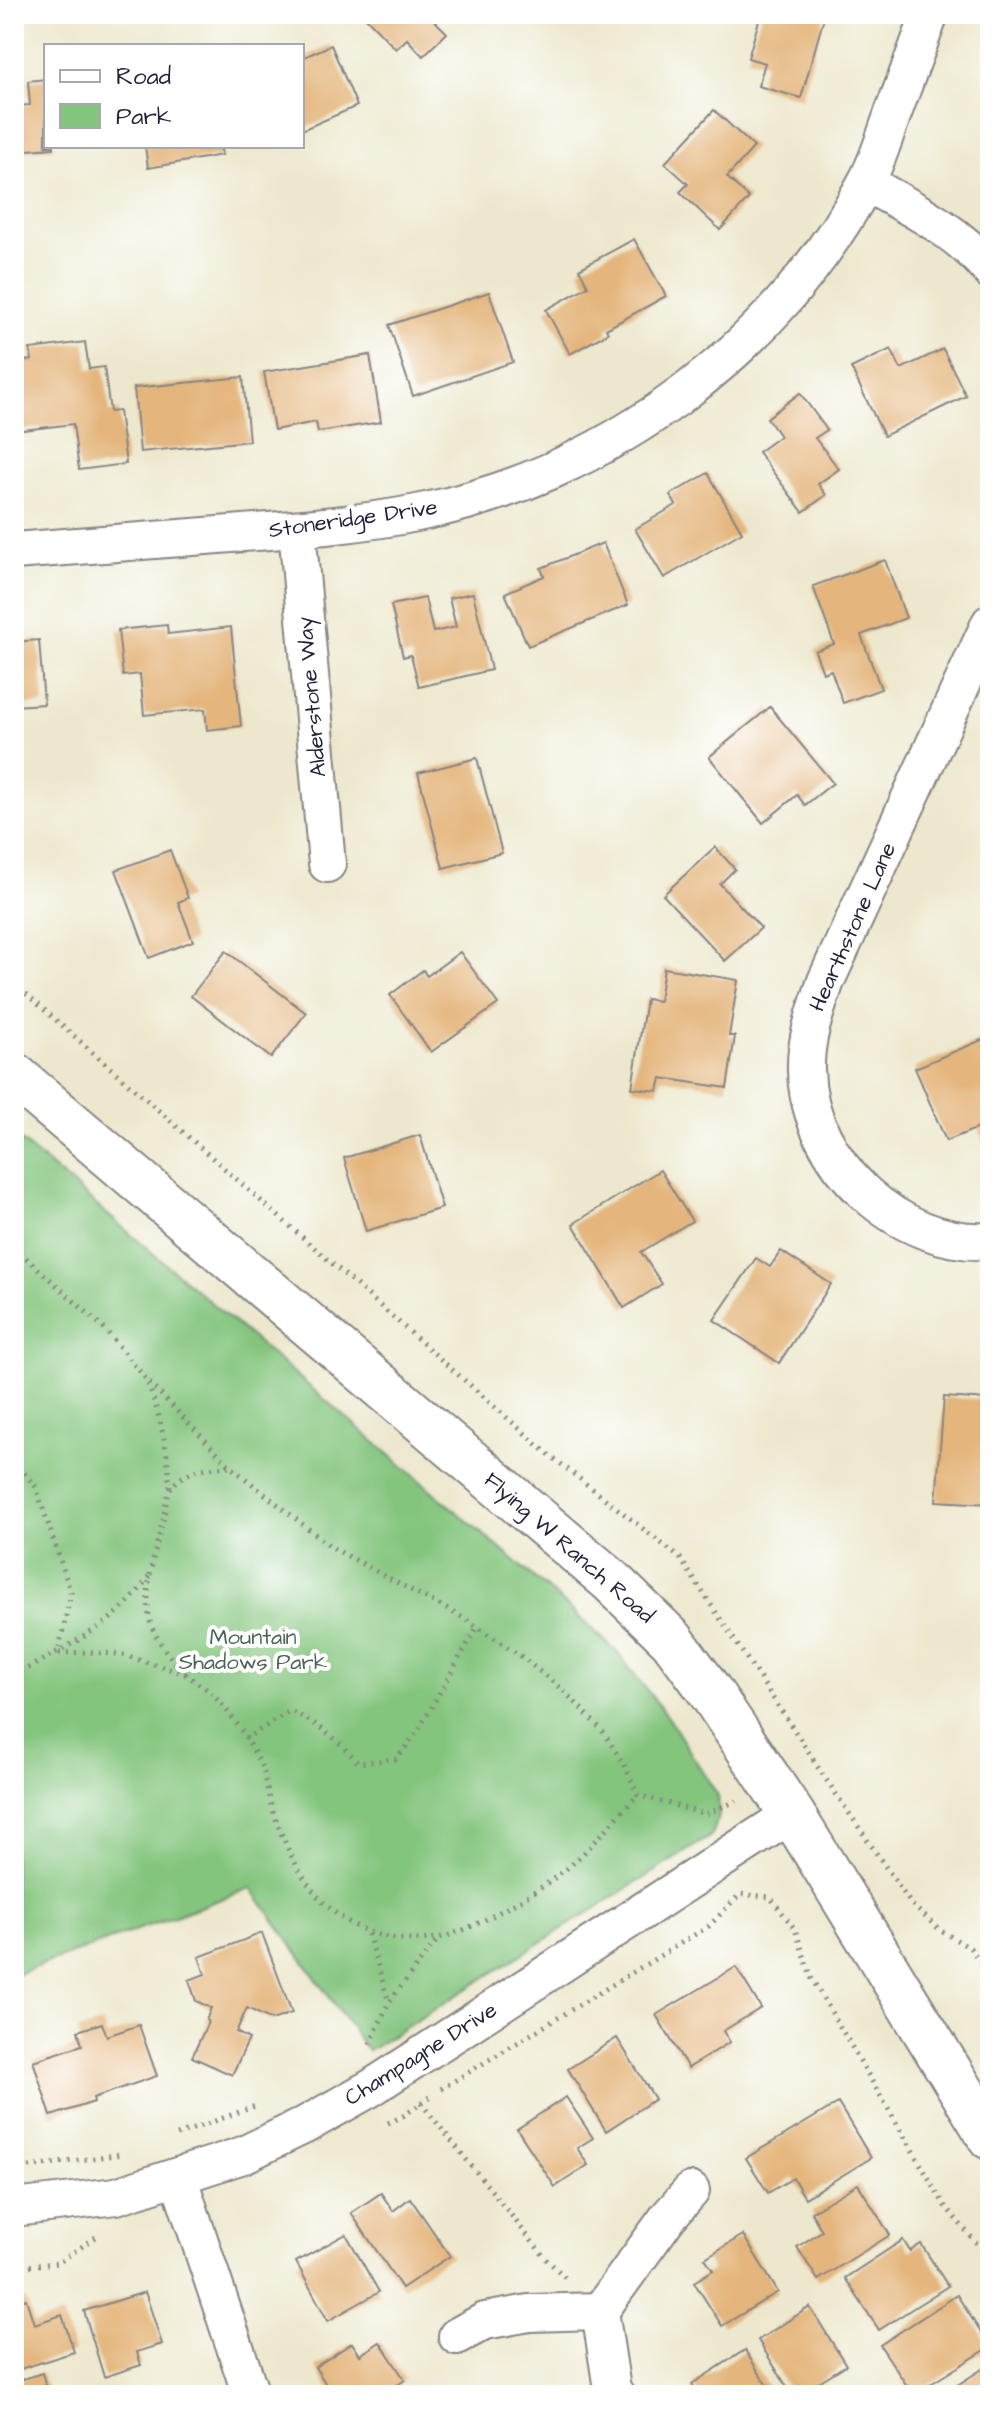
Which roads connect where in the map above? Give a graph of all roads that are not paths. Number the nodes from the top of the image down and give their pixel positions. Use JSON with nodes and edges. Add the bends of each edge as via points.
{"nodes":[{"id":1,"x":930,"y":14,"type":"edge"},
{"id":2,"x":866,"y":183,"type":"junction"},
{"id":3,"x":990,"y":270,"type":"edge"},
{"id":4,"x":297,"y":529,"type":"junction"},
{"id":5,"x":14,"y":551,"type":"edge"},
{"id":6,"x":990,"y":623,"type":"edge"},
{"id":7,"x":327,"y":864,"type":"dead end"},
{"id":8,"x":14,"y":1075,"type":"edge"},
{"id":9,"x":990,"y":1241,"type":"edge"},
{"id":10,"x":792,"y":1814,"type":"junction"},
{"id":11,"x":990,"y":2137,"type":"edge"},
{"id":12,"x":178,"y":2176,"type":"junction"},
{"id":13,"x":691,"y":2191,"type":"dead end"},
{"id":14,"x":14,"y":2208,"type":"edge"},
{"id":15,"x":600,"y":2311,"type":"junction"},
{"id":16,"x":457,"y":2336,"type":"dead end"},
{"id":17,"x":251,"y":2395,"type":"edge"},
{"id":18,"x":616,"y":2395,"type":"edge"}],
"edges":[{"from":1,"to":2,"type":"street","name":"Stoneridge Drive"},
{"from":2,"to":3,"type":"street","via":[[941,225]]},
{"from":2,"to":4,"type":"street","name":"Stoneridge Drive","via":[[775,311],[727,359],[665,408],[604,446],[477,498],[417,513]]},
{"from":4,"to":5,"type":"street","name":"Stoneridge Drive"},
{"from":4,"to":7,"type":"street","name":"Alderstone Way"},
{"from":6,"to":9,"type":"street","name":"Hearthstone Lane","via":[[826,981],[810,1024],[806,1070],[813,1116],[857,1188],[928,1233]]},
{"from":8,"to":10,"type":"street","name":"Flying W Ranch Road","via":[[610,1580],[672,1640]]},
{"from":10,"to":11,"type":"street","name":"Flying W Ranch Road"},
{"from":10,"to":12,"type":"street","name":"Champagne Drive","via":[[371,2088],[243,2155]]},
{"from":12,"to":14,"type":"street","name":"Champagne Drive","via":[[116,2196]]},
{"from":12,"to":17,"type":"street"},
{"from":13,"to":15,"type":"street"},
{"from":15,"to":16,"type":"street","via":[[529,2313],[485,2321]]},
{"from":15,"to":18,"type":"street"}]}
